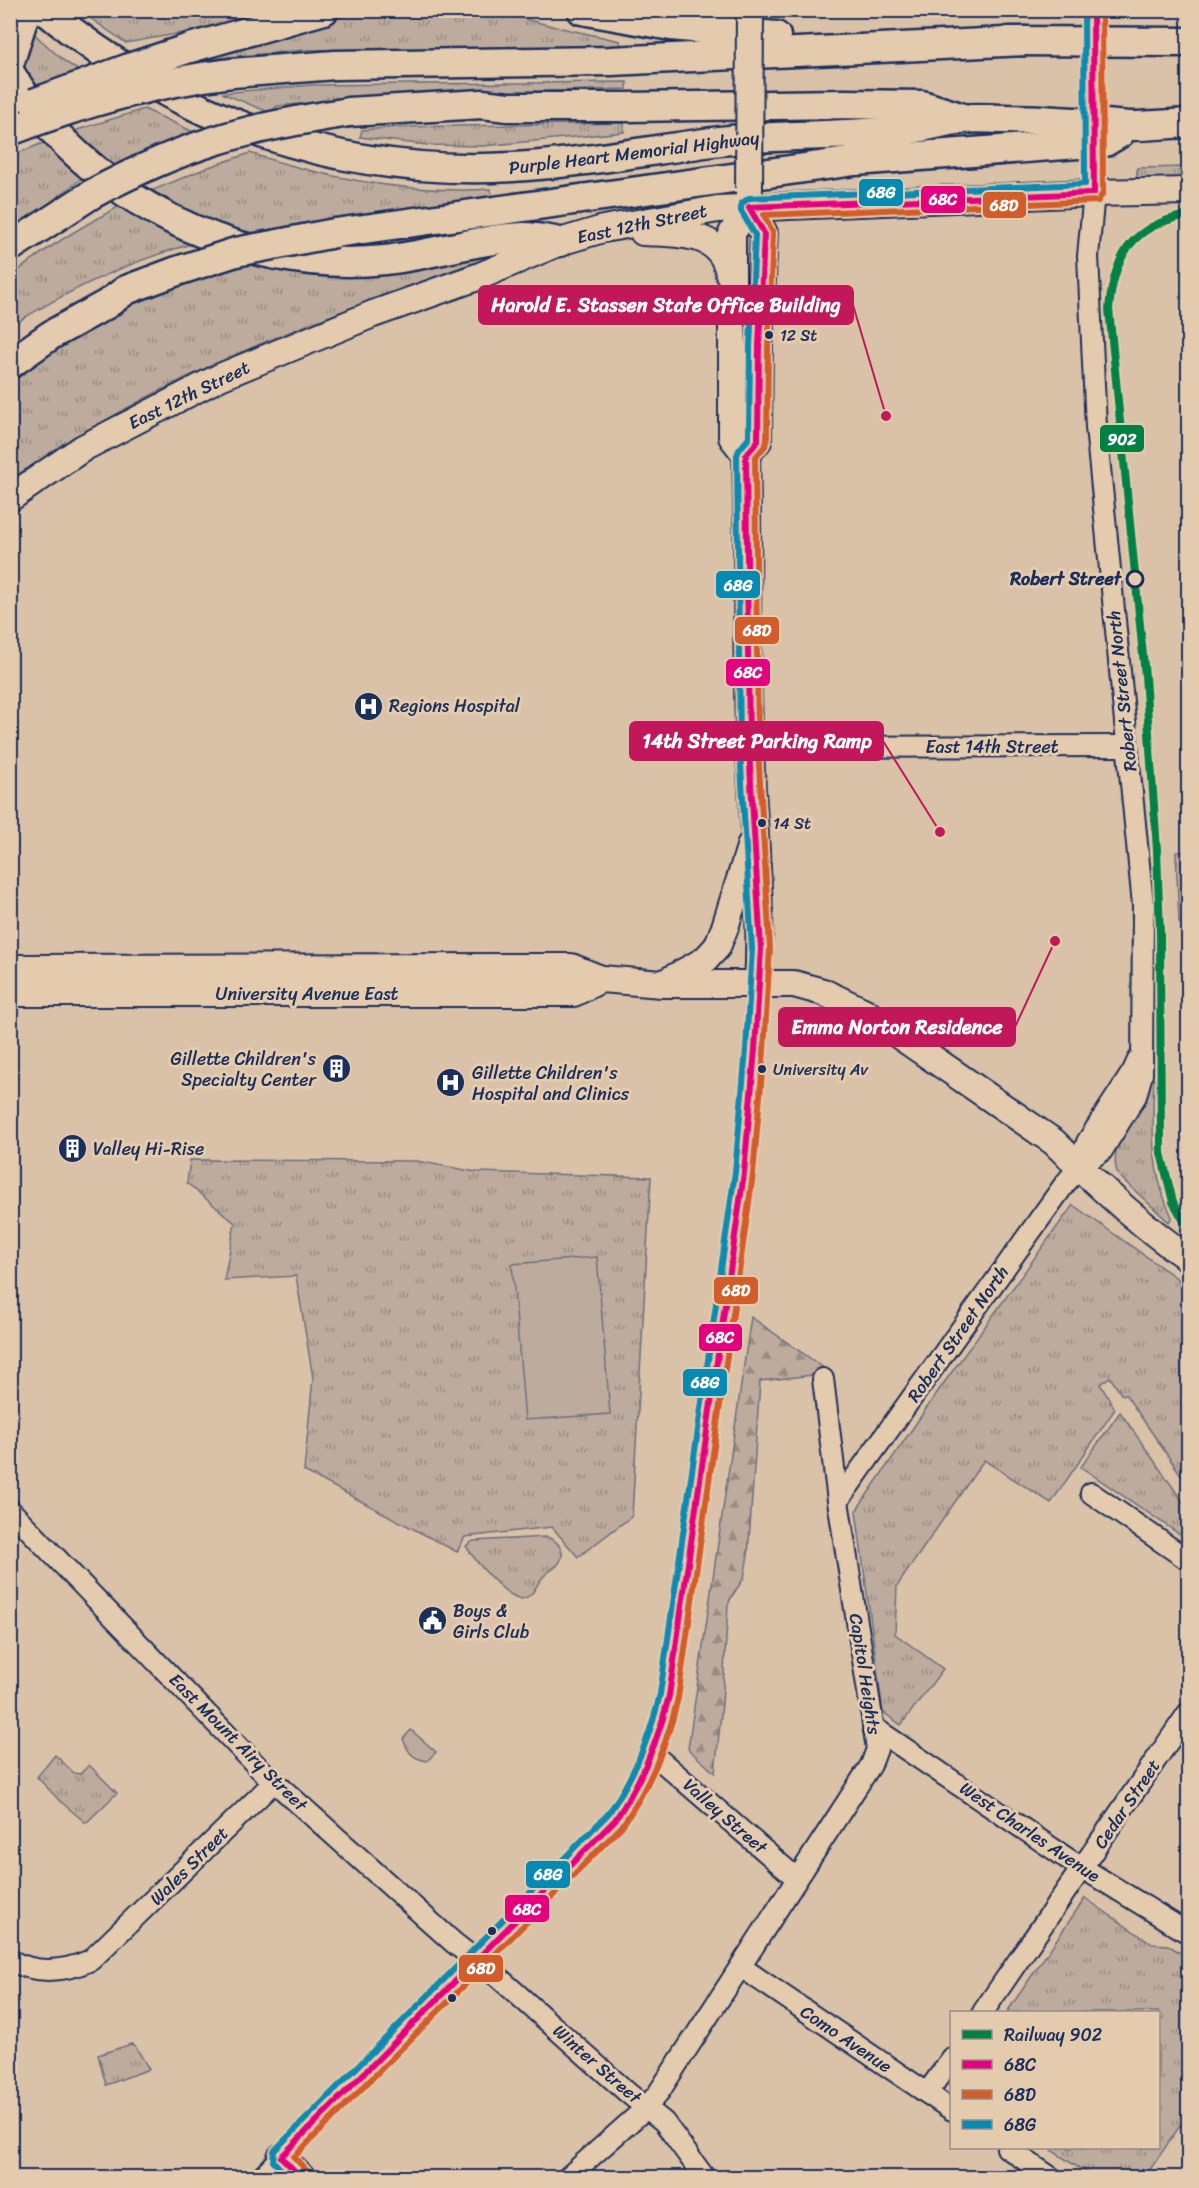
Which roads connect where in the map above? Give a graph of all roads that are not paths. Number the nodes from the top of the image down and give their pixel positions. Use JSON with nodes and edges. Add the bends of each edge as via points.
{"nodes":[{"id":1,"x":26,"y":10,"type":"edge"},
{"id":2,"x":45,"y":10,"type":"edge"},
{"id":3,"x":324,"y":10,"type":"edge"},
{"id":4,"x":582,"y":10,"type":"edge"},
{"id":5,"x":750,"y":10,"type":"edge"},
{"id":6,"x":1093,"y":10,"type":"edge"},
{"id":7,"x":1188,"y":40,"type":"edge"},
{"id":8,"x":1026,"y":42,"type":"junction"},
{"id":9,"x":10,"y":61,"type":"edge"},
{"id":10,"x":10,"y":73,"type":"edge"},
{"id":11,"x":10,"y":114,"type":"edge"},
{"id":12,"x":966,"y":118,"type":"junction"},
{"id":13,"x":1188,"y":123,"type":"edge"},
{"id":14,"x":1132,"y":126,"type":"junction"},
{"id":15,"x":10,"y":131,"type":"edge"},
{"id":16,"x":1188,"y":191,"type":"edge"},
{"id":17,"x":1094,"y":193,"type":"junction"},
{"id":18,"x":749,"y":197,"type":"junction"},
{"id":19,"x":603,"y":229,"type":"junction"},
{"id":20,"x":560,"y":242,"type":"junction"},
{"id":21,"x":10,"y":247,"type":"edge"},
{"id":22,"x":126,"y":290,"type":"junction"},
{"id":23,"x":732,"y":298,"type":"junction"},
{"id":24,"x":10,"y":340,"type":"edge"},
{"id":25,"x":10,"y":364,"type":"edge"},
{"id":26,"x":746,"y":455,"type":"junction"},
{"id":27,"x":10,"y":498,"type":"edge"},
{"id":28,"x":1127,"y":746,"type":"junction"},
{"id":29,"x":749,"y":749,"type":"junction"},
{"id":30,"x":754,"y":835,"type":"junction"},
{"id":31,"x":10,"y":968,"type":"edge"},
{"id":32,"x":601,"y":979,"type":"junction"},
{"id":33,"x":662,"y":984,"type":"junction"},
{"id":34,"x":758,"y":984,"type":"junction"},
{"id":35,"x":10,"y":993,"type":"edge"},
{"id":36,"x":1079,"y":1167,"type":"junction"},
{"id":37,"x":1188,"y":1258,"type":"edge"},
{"id":38,"x":823,"y":1379,"type":"dead end"},
{"id":39,"x":1091,"y":1494,"type":"dead end"},
{"id":40,"x":838,"y":1501,"type":"junction"},
{"id":41,"x":10,"y":1510,"type":"edge"},
{"id":42,"x":1188,"y":1560,"type":"edge"},
{"id":43,"x":1188,"y":1713,"type":"edge"},
{"id":44,"x":873,"y":1727,"type":"junction"},
{"id":45,"x":653,"y":1754,"type":"junction"},
{"id":46,"x":274,"y":1782,"type":"junction"},
{"id":47,"x":1083,"y":1868,"type":"junction"},
{"id":48,"x":796,"y":1878,"type":"junction"},
{"id":49,"x":1188,"y":1933,"type":"edge"},
{"id":50,"x":10,"y":1960,"type":"edge"},
{"id":51,"x":477,"y":1961,"type":"junction"},
{"id":52,"x":741,"y":1967,"type":"junction"},
{"id":53,"x":984,"y":2011,"type":"edge"},
{"id":54,"x":950,"y":2059,"type":"edge"},
{"id":55,"x":927,"y":2093,"type":"junction"},
{"id":56,"x":646,"y":2108,"type":"junction"},
{"id":57,"x":950,"y":2109,"type":"edge"},
{"id":58,"x":1008,"y":2149,"type":"edge"},
{"id":59,"x":281,"y":2157,"type":"junction"},
{"id":60,"x":261,"y":2178,"type":"edge"},
{"id":61,"x":302,"y":2178,"type":"edge"},
{"id":62,"x":567,"y":2178,"type":"edge"},
{"id":63,"x":705,"y":2178,"type":"edge"},
{"id":64,"x":1052,"y":2178,"type":"edge"}],
"edges":[{"from":1,"to":9,"type":"highway"},
{"from":2,"to":12,"type":"highway","name":"Purple Heart Memorial Highway","via":[[127,70],[215,116],[282,142],[384,164],[459,169],[541,166],[720,141],[905,130]]},
{"from":3,"to":11,"type":"highway","bridge":true,"via":[[190,48],[83,84]]},
{"from":4,"to":8,"type":"highway","via":[[752,35]]},
{"from":5,"to":18,"type":"main road","bridge":true},
{"from":6,"to":17,"type":"street","name":"Robert Street North","bridge":true},
{"from":7,"to":8,"type":"highway"},
{"from":8,"to":15,"type":"highway","bridge":true,"via":[[600,62],[335,65],[231,73],[127,94]]},
{"from":10,"to":20,"type":"highway","via":[[66,142],[124,190],[189,228],[239,246],[293,256],[363,261],[525,237]]},
{"from":12,"to":14,"type":"highway","name":"Purple Heart Memorial Highway"},
{"from":12,"to":21,"type":"highway","bridge":true,"via":[[922,105],[482,104],[350,112],[216,140],[92,194]]},
{"from":13,"to":14,"type":"highway","name":"Purple Heart Memorial Highway"},
{"from":14,"to":22,"type":"highway","bridge":true,"via":[[1105,142],[855,160],[335,233],[236,252]]},
{"from":16,"to":17,"type":"main road","name":"East 12th Street"},
{"from":17,"to":18,"type":"main road","name":"East 12th Street"},
{"from":17,"to":28,"type":"street","name":"Robert Street North","via":[[1088,256],[1096,427]]},
{"from":18,"to":19,"type":"main road","name":"East 12th Street","via":[[718,208]]},
{"from":18,"to":23,"type":"main road","via":[[732,233]]},
{"from":18,"to":26,"type":"main road","via":[[764,233],[758,441]]},
{"from":19,"to":20,"type":"main road","name":"East 12th Street"},
{"from":19,"to":23,"type":"main road","via":[[680,234],[708,241],[721,252],[727,264]]},
{"from":20,"to":27,"type":"main road","name":"East 12th Street","via":[[220,377],[83,448]]},
{"from":22,"to":24,"type":"highway","via":[[98,293]]},
{"from":22,"to":25,"type":"highway"},
{"from":23,"to":26,"type":"main road","via":[[732,437]]},
{"from":26,"to":29,"type":"main road"},
{"from":28,"to":29,"type":"street","name":"East 14th Street"},
{"from":28,"to":36,"type":"street","name":"Robert Street North","via":[[1143,905],[1142,1048],[1133,1071],[1087,1142]]},
{"from":29,"to":30,"type":"main road"},
{"from":30,"to":33,"type":"main road","via":[[717,947],[705,960]]},
{"from":30,"to":34,"type":"main road","via":[[759,897]]},
{"from":31,"to":32,"type":"main road","name":"University Avenue East","via":[[571,967]]},
{"from":32,"to":33,"type":"main road","name":"University Avenue East"},
{"from":32,"to":35,"type":"main road","name":"University Avenue East","via":[[574,993]]},
{"from":33,"to":34,"type":"main road","name":"University Avenue East"},
{"from":34,"to":36,"type":"main road","name":"University Avenue East","via":[[794,984],[823,992],[865,1012],[1054,1142]]},
{"from":34,"to":45,"type":"street","via":[[752,1089],[736,1233],[669,1696]]},
{"from":36,"to":37,"type":"main road","name":"University Avenue East"},
{"from":36,"to":40,"type":"street","name":"Robert Street North"},
{"from":38,"to":40,"type":"street","name":"Capitol Heights"},
{"from":39,"to":42,"type":"street"},
{"from":40,"to":44,"type":"street","name":"Capitol Heights"},
{"from":41,"to":46,"type":"street","name":"East Mount Airy Street"},
{"from":43,"to":47,"type":"street","name":"Cedar Street"},
{"from":44,"to":47,"type":"street","name":"West Charles Avenue"},
{"from":44,"to":48,"type":"street","name":"Capitol Heights","via":[[877,1749],[871,1765]]},
{"from":45,"to":48,"type":"street","name":"Valley Street"},
{"from":45,"to":51,"type":"street","via":[[643,1779],[615,1820]]},
{"from":46,"to":50,"type":"street","name":"Wales Street","via":[[91,1960],[56,1971],[36,1970]]},
{"from":46,"to":51,"type":"street","name":"East Mount Airy Street"},
{"from":47,"to":49,"type":"street","name":"West Charles Avenue"},
{"from":47,"to":53,"type":"street","name":"Cedar Street"},
{"from":48,"to":52,"type":"street","name":"Capitol Heights"},
{"from":51,"to":56,"type":"street","name":"Winter Street"},
{"from":51,"to":59,"type":"street"},
{"from":52,"to":55,"type":"street","name":"Como Avenue"},
{"from":52,"to":56,"type":"street","name":"Capitol Heights"},
{"from":54,"to":55,"type":"street"},
{"from":55,"to":57,"type":"street","name":"Como Avenue"},
{"from":56,"to":62,"type":"street","name":"Capitol Heights"},
{"from":56,"to":63,"type":"street","name":"Winter Street","via":[[664,2122]]},
{"from":58,"to":64,"type":"street"},
{"from":59,"to":60,"type":"street"},
{"from":59,"to":61,"type":"main road"}]}
